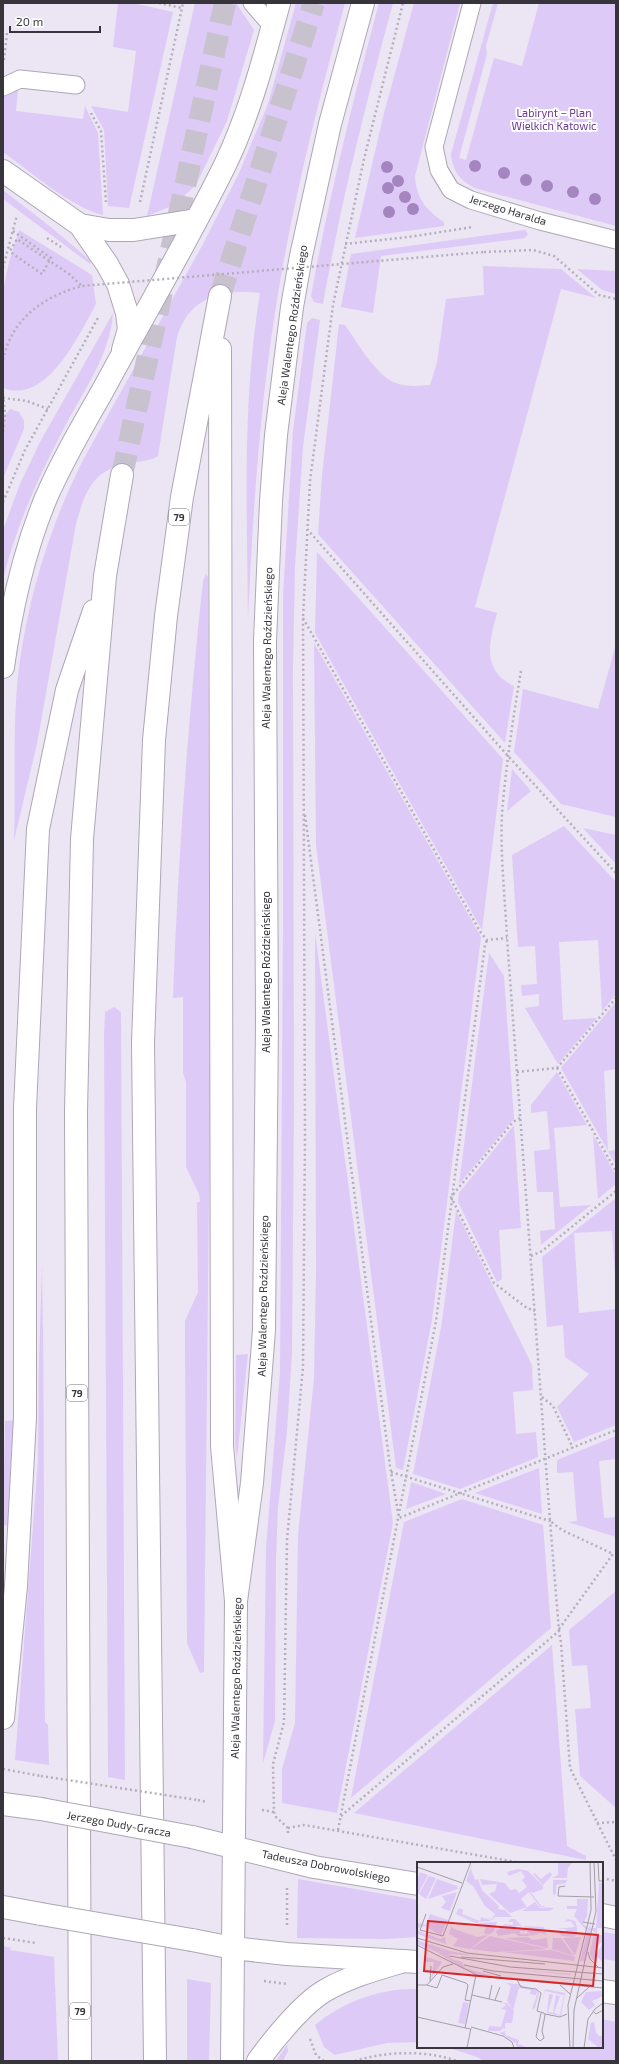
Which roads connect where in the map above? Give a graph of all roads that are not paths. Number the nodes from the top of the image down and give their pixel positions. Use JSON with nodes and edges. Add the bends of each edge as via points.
{"nodes":[{"id":1,"x":252,"y":3,"type":"edge"},
{"id":2,"x":279,"y":3,"type":"edge"},
{"id":3,"x":363,"y":3,"type":"edge"},
{"id":4,"x":472,"y":3,"type":"edge"},
{"id":5,"x":273,"y":27,"type":"junction"},
{"id":6,"x":76,"y":86,"type":"dead end"},
{"id":7,"x":3,"y":87,"type":"edge"},
{"id":8,"x":3,"y":171,"type":"edge"},
{"id":9,"x":196,"y":220,"type":"junction"},
{"id":10,"x":80,"y":225,"type":"junction"},
{"id":11,"x":616,"y":240,"type":"edge"},
{"id":12,"x":122,"y":356,"type":"junction"},
{"id":13,"x":122,"y":475,"type":"tunnel mouth"},
{"id":14,"x":106,"y":576,"type":"junction"},
{"id":15,"x":6,"y":631,"type":"edge"},
{"id":16,"x":3,"y":667,"type":"edge"},
{"id":17,"x":236,"y":1601,"type":"junction"},
{"id":18,"x":3,"y":1718,"type":"edge"},
{"id":19,"x":3,"y":1804,"type":"edge"},
{"id":20,"x":234,"y":1847,"type":"junction"},
{"id":21,"x":417,"y":1884,"type":"edge"},
{"id":22,"x":3,"y":1907,"type":"edge"},
{"id":23,"x":603,"y":1915,"type":"edge"},
{"id":24,"x":616,"y":1918,"type":"edge"},
{"id":25,"x":233,"y":1948,"type":"junction"},
{"id":26,"x":411,"y":1961,"type":"edge"},
{"id":27,"x":603,"y":1991,"type":"edge"},
{"id":28,"x":616,"y":1993,"type":"edge"},
{"id":29,"x":80,"y":2061,"type":"edge"},
{"id":30,"x":155,"y":2061,"type":"edge"},
{"id":31,"x":232,"y":2061,"type":"edge"},
{"id":32,"x":258,"y":2061,"type":"edge"}],
"edges":[{"from":1,"to":5,"type":"lane"},
{"from":2,"to":5,"type":"main road"},
{"from":3,"to":17,"type":"main road","name":"Aleja Walentego Roździeńskiego","via":[[330,124],[301,256],[271,494],[265,641],[267,1029],[264,1330],[252,1483]]},
{"from":4,"to":11,"type":"lane","name":"Jerzego Haralda","via":[[434,148],[439,170],[450,190],[470,200]]},
{"from":5,"to":9,"type":"main road","via":[[242,125]]},
{"from":6,"to":7,"type":"lane","via":[[20,79]]},
{"from":8,"to":10,"type":"main road"},
{"from":9,"to":10,"type":"main road","via":[[134,230],[109,230]]},
{"from":9,"to":12,"type":"main road"},
{"from":10,"to":12,"type":"main road","via":[[107,264],[127,314],[129,329]]},
{"from":12,"to":15,"type":"main road","via":[[65,458],[46,499],[25,558]]},
{"from":13,"to":14,"type":"main road","number":"79"},
{"from":14,"to":18,"type":"main road","via":[[67,690],[38,829],[25,1108],[25,1417],[16,1586]]},
{"from":14,"to":29,"type":"main road","number":"79","via":[[82,839],[78,1037]]},
{"from":15,"to":16,"type":"main road"},
{"from":17,"to":20,"type":"main road","name":"Aleja Walentego Roździeńskiego"},
{"from":17,"to":30,"type":"main road","number":"79","via":[[222,1446],[220,296],[182,497],[166,616],[154,740],[143,1043]]},
{"from":19,"to":20,"type":"main road","name":"Jerzego Dudy-Gracza","bridge":true,"via":[[192,1837]]},
{"from":20,"to":21,"type":"main road","name":"Tadeusza Dobrowolskiego","via":[[314,1866]]},
{"from":20,"to":25,"type":"main road","name":"Aleja Walentego Roździeńskiego"},
{"from":22,"to":25,"type":"main road","bridge":true},
{"from":23,"to":24,"type":"main road"},
{"from":25,"to":26,"type":"main road","via":[[287,1954]]},
{"from":25,"to":31,"type":"main road","name":"Aleja Walentego Roździeńskiego"},
{"from":26,"to":32,"type":"main road","via":[[352,1977],[324,1991],[296,2016]]},
{"from":27,"to":28,"type":"main road"}]}
